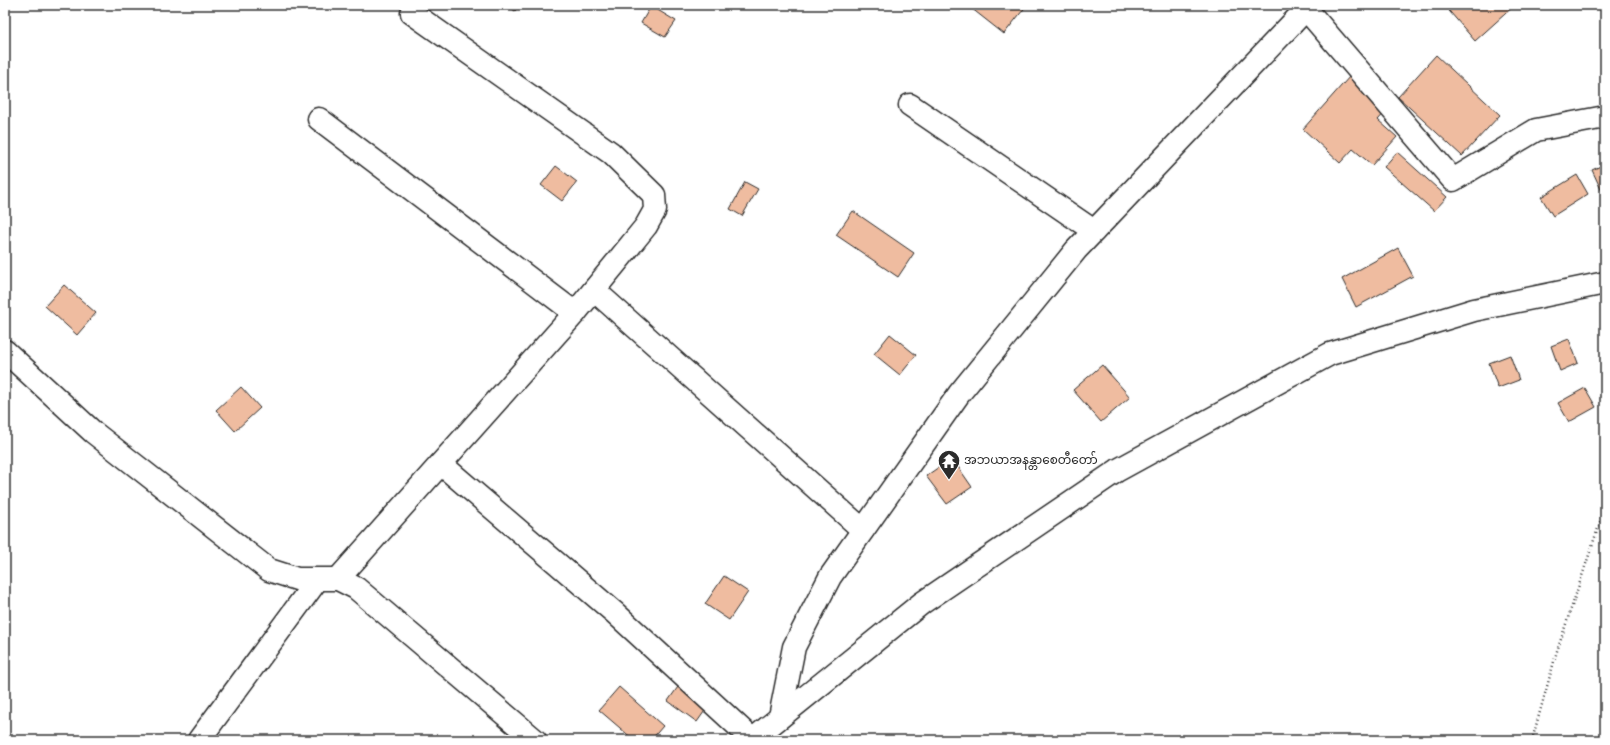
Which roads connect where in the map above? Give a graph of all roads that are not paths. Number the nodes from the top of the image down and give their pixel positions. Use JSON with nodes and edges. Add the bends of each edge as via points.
{"nodes":[{"id":1,"x":1308,"y":7,"type":"edge"},
{"id":2,"x":412,"y":13,"type":"dead end"},
{"id":3,"x":910,"y":105,"type":"dead end"},
{"id":4,"x":1605,"y":117,"type":"edge"},
{"id":5,"x":319,"y":119,"type":"dead end"},
{"id":6,"x":1094,"y":231,"type":"junction"},
{"id":7,"x":1605,"y":283,"type":"edge"},
{"id":8,"x":594,"y":290,"type":"junction"},
{"id":9,"x":575,"y":314,"type":"junction"},
{"id":10,"x":5,"y":351,"type":"edge"},
{"id":11,"x":441,"y":464,"type":"junction"},
{"id":12,"x":863,"y":530,"type":"junction"},
{"id":13,"x":328,"y":580,"type":"junction"},
{"id":14,"x":780,"y":717,"type":"junction"},
{"id":15,"x":758,"y":738,"type":"edge"},
{"id":16,"x":199,"y":740,"type":"edge"},
{"id":17,"x":535,"y":740,"type":"edge"}],
"edges":[{"from":1,"to":4,"type":"street","via":[[1453,180],[1536,130]]},
{"from":1,"to":6,"type":"street"},
{"from":2,"to":8,"type":"street","via":[[611,153],[654,195],[655,210],[646,226]]},
{"from":3,"to":6,"type":"street"},
{"from":5,"to":9,"type":"street"},
{"from":6,"to":12,"type":"street","via":[[958,394]]},
{"from":7,"to":14,"type":"street","via":[[1474,310],[1330,354],[1118,470],[922,602]]},
{"from":8,"to":9,"type":"street"},
{"from":8,"to":12,"type":"street"},
{"from":9,"to":11,"type":"street"},
{"from":10,"to":13,"type":"street","via":[[93,432],[269,570],[298,579]]},
{"from":11,"to":13,"type":"street"},
{"from":11,"to":15,"type":"street"},
{"from":12,"to":14,"type":"street","via":[[830,577],[794,647]]},
{"from":13,"to":16,"type":"street"},
{"from":13,"to":17,"type":"street","via":[[356,588]]},
{"from":14,"to":15,"type":"street"}]}
